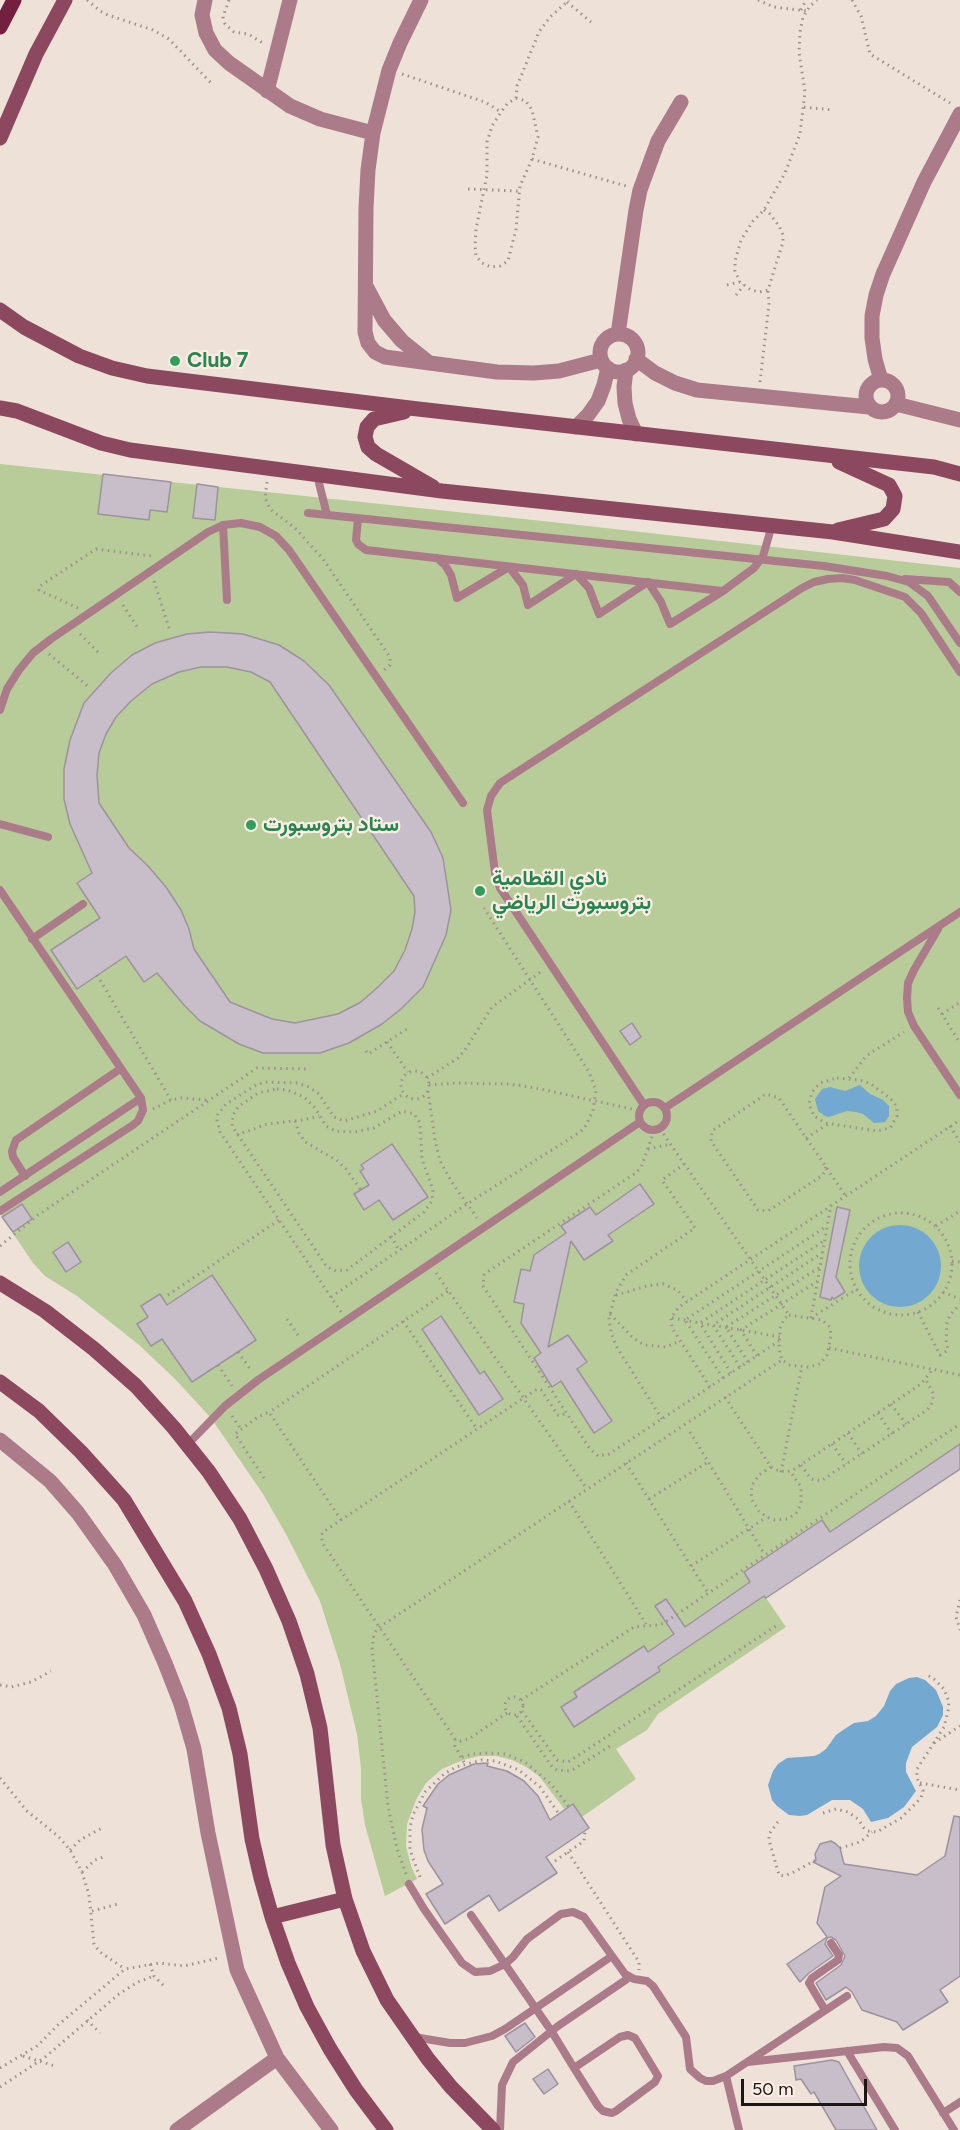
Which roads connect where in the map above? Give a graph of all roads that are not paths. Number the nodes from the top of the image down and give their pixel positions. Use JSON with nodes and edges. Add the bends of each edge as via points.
{"nodes":[{"id":1,"x":14,"y":0,"type":"edge"},
{"id":2,"x":65,"y":0,"type":"edge"},
{"id":3,"x":205,"y":0,"type":"edge"},
{"id":4,"x":291,"y":0,"type":"edge"},
{"id":5,"x":421,"y":0,"type":"edge"},
{"id":6,"x":0,"y":27,"type":"edge"},
{"id":7,"x":267,"y":91,"type":"junction"},
{"id":8,"x":681,"y":102,"type":"dead end"},
{"id":9,"x":955,"y":109,"type":"edge"},
{"id":10,"x":373,"y":133,"type":"junction"},
{"id":11,"x":0,"y":138,"type":"edge"},
{"id":12,"x":365,"y":285,"type":"junction"},
{"id":13,"x":0,"y":310,"type":"edge"},
{"id":14,"x":384,"y":320,"type":"junction"},
{"id":15,"x":365,"y":332,"type":"junction"},
{"id":16,"x":618,"y":334,"type":"junction"},
{"id":17,"x":402,"y":341,"type":"junction"},
{"id":18,"x":385,"y":357,"type":"junction"},
{"id":19,"x":429,"y":363,"type":"junction"},
{"id":20,"x":604,"y":364,"type":"junction"},
{"id":21,"x":631,"y":365,"type":"junction"},
{"id":22,"x":881,"y":380,"type":"junction"},
{"id":23,"x":896,"y":404,"type":"junction"},
{"id":24,"x":869,"y":407,"type":"junction"},
{"id":25,"x":0,"y":408,"type":"edge"},
{"id":26,"x":418,"y":409,"type":"junction"},
{"id":27,"x":960,"y":420,"type":"edge"},
{"id":28,"x":576,"y":427,"type":"junction"},
{"id":29,"x":636,"y":434,"type":"junction"},
{"id":30,"x":820,"y":454,"type":"junction"},
{"id":31,"x":960,"y":474,"type":"edge"},
{"id":32,"x":317,"y":475,"type":"junction"},
{"id":33,"x":442,"y":491,"type":"junction"},
{"id":34,"x":308,"y":513,"type":"dead end"},
{"id":35,"x":327,"y":515,"type":"junction"},
{"id":36,"x":358,"y":519,"type":"junction"},
{"id":37,"x":223,"y":525,"type":"junction"},
{"id":38,"x":772,"y":525,"type":"junction"},
{"id":39,"x":833,"y":532,"type":"junction"},
{"id":40,"x":960,"y":552,"type":"edge"},
{"id":41,"x":437,"y":558,"type":"junction"},
{"id":42,"x":761,"y":561,"type":"junction"},
{"id":43,"x":509,"y":567,"type":"junction"},
{"id":44,"x":576,"y":574,"type":"junction"},
{"id":45,"x":898,"y":578,"type":"junction"},
{"id":46,"x":648,"y":582,"type":"junction"},
{"id":47,"x":723,"y":591,"type":"junction"},
{"id":48,"x":960,"y":592,"type":"edge"},
{"id":49,"x":227,"y":600,"type":"dead end"},
{"id":50,"x":960,"y":643,"type":"edge"},
{"id":51,"x":960,"y":672,"type":"edge"},
{"id":52,"x":0,"y":710,"type":"edge"},
{"id":53,"x":463,"y":803,"type":"dead end"},
{"id":54,"x":0,"y":824,"type":"edge"},
{"id":55,"x":48,"y":837,"type":"dead end"},
{"id":56,"x":0,"y":890,"type":"edge"},
{"id":57,"x":83,"y":904,"type":"dead end"},
{"id":58,"x":960,"y":912,"type":"edge"},
{"id":59,"x":940,"y":925,"type":"junction"},
{"id":60,"x":32,"y":939,"type":"junction"},
{"id":61,"x":120,"y":1068,"type":"junction"},
{"id":62,"x":960,"y":1095,"type":"edge"},
{"id":63,"x":141,"y":1098,"type":"junction"},
{"id":64,"x":645,"y":1105,"type":"junction"},
{"id":65,"x":665,"y":1108,"type":"junction"},
{"id":66,"x":640,"y":1122,"type":"junction"},
{"id":67,"x":25,"y":1176,"type":"junction"},
{"id":68,"x":0,"y":1192,"type":"edge"},
{"id":69,"x":0,"y":1211,"type":"edge"},
{"id":70,"x":0,"y":1283,"type":"edge"},
{"id":71,"x":0,"y":1382,"type":"edge"},
{"id":72,"x":0,"y":1440,"type":"edge"},
{"id":73,"x":187,"y":1444,"type":"junction"},
{"id":74,"x":409,"y":1884,"type":"road end"},
{"id":75,"x":345,"y":1899,"type":"junction"},
{"id":76,"x":471,"y":1915,"type":"dead end"},
{"id":77,"x":272,"y":1917,"type":"junction"},
{"id":78,"x":831,"y":1943,"type":"dead end"},
{"id":79,"x":612,"y":1956,"type":"junction"},
{"id":80,"x":505,"y":1964,"type":"junction"},
{"id":81,"x":630,"y":1977,"type":"junction"},
{"id":82,"x":847,"y":1996,"type":"dead end"},
{"id":83,"x":535,"y":2007,"type":"junction"},
{"id":84,"x":825,"y":2010,"type":"junction"},
{"id":85,"x":552,"y":2032,"type":"junction"},
{"id":86,"x":412,"y":2037,"type":"junction"},
{"id":87,"x":847,"y":2051,"type":"junction"},
{"id":88,"x":277,"y":2058,"type":"junction"},
{"id":89,"x":746,"y":2062,"type":"junction"},
{"id":90,"x":574,"y":2068,"type":"junction"},
{"id":91,"x":726,"y":2076,"type":"junction"},
{"id":92,"x":960,"y":2102,"type":"edge"},
{"id":93,"x":943,"y":2113,"type":"junction"},
{"id":94,"x":177,"y":2130,"type":"edge"},
{"id":95,"x":331,"y":2130,"type":"edge"},
{"id":96,"x":386,"y":2130,"type":"edge"},
{"id":97,"x":494,"y":2130,"type":"edge"},
{"id":98,"x":500,"y":2130,"type":"edge"},
{"id":99,"x":739,"y":2130,"type":"edge"},
{"id":100,"x":895,"y":2130,"type":"edge"},
{"id":101,"x":954,"y":2130,"type":"edge"}],
"edges":[{"from":1,"to":6,"type":"main road"},
{"from":2,"to":11,"type":"street","via":[[36,54]]},
{"from":3,"to":7,"type":"street","via":[[202,15],[215,50]]},
{"from":4,"to":7,"type":"street"},
{"from":5,"to":10,"type":"street","via":[[389,70]]},
{"from":7,"to":10,"type":"street","via":[[320,119]]},
{"from":8,"to":16,"type":"street","via":[[658,141],[640,190]]},
{"from":9,"to":22,"type":"street","via":[[876,295],[872,338]]},
{"from":10,"to":12,"type":"street","via":[[368,170]]},
{"from":12,"to":14,"type":"street"},
{"from":12,"to":15,"type":"street"},
{"from":13,"to":26,"type":"street","via":[[52,343],[112,368],[147,376]]},
{"from":14,"to":15,"type":"street"},
{"from":14,"to":17,"type":"street"},
{"from":15,"to":18,"type":"street","via":[[368,344]]},
{"from":16,"to":20,"type":"street","via":[[601,346]]},
{"from":16,"to":21,"type":"street","via":[[632,339],[638,352]]},
{"from":17,"to":18,"type":"street"},
{"from":17,"to":19,"type":"street"},
{"from":18,"to":19,"type":"street"},
{"from":19,"to":20,"type":"street","via":[[534,373]]},
{"from":20,"to":21,"type":"street","via":[[620,372]]},
{"from":20,"to":28,"type":"street","via":[[604,385],[598,401]]},
{"from":21,"to":24,"type":"street","via":[[697,390]]},
{"from":21,"to":29,"type":"street","via":[[624,403]]},
{"from":22,"to":23,"type":"street","via":[[897,391]]},
{"from":22,"to":24,"type":"street","via":[[868,387]]},
{"from":23,"to":24,"type":"street","via":[[880,412]]},
{"from":23,"to":27,"type":"street"},
{"from":25,"to":32,"type":"street","via":[[111,446]]},
{"from":26,"to":28,"type":"street"},
{"from":26,"to":33,"type":"street","via":[[374,419],[365,437],[376,454]]},
{"from":28,"to":29,"type":"street"},
{"from":29,"to":30,"type":"street"},
{"from":30,"to":31,"type":"street","via":[[934,467]]},
{"from":30,"to":39,"type":"street","via":[[889,484],[895,496],[893,509],[884,519]]},
{"from":32,"to":33,"type":"street"},
{"from":32,"to":35,"type":"lane"},
{"from":33,"to":38,"type":"street"},
{"from":34,"to":35,"type":"lane"},
{"from":35,"to":36,"type":"lane"},
{"from":36,"to":41,"type":"lane","via":[[356,540],[366,550]]},
{"from":36,"to":42,"type":"lane"},
{"from":37,"to":49,"type":"lane"},
{"from":37,"to":52,"type":"lane","via":[[149,567],[41,647],[19,670]]},
{"from":37,"to":53,"type":"lane","via":[[260,527],[289,550]]},
{"from":38,"to":39,"type":"street"},
{"from":38,"to":42,"type":"lane"},
{"from":39,"to":40,"type":"street"},
{"from":41,"to":43,"type":"lane"},
{"from":41,"to":43,"type":"lane","via":[[451,575],[457,598]]},
{"from":42,"to":45,"type":"lane"},
{"from":42,"to":47,"type":"lane"},
{"from":43,"to":44,"type":"lane"},
{"from":43,"to":44,"type":"lane","via":[[523,585],[528,605]]},
{"from":44,"to":46,"type":"lane"},
{"from":44,"to":46,"type":"lane","via":[[589,588],[599,614]]},
{"from":45,"to":48,"type":"lane","via":[[949,582]]},
{"from":45,"to":50,"type":"lane","via":[[928,596]]},
{"from":46,"to":47,"type":"lane"},
{"from":46,"to":47,"type":"lane","via":[[670,624]]},
{"from":51,"to":64,"type":"lane","via":[[921,613],[905,597],[855,580],[814,582],[500,783],[487,810],[500,888]]},
{"from":54,"to":55,"type":"lane"},
{"from":56,"to":60,"type":"lane"},
{"from":57,"to":60,"type":"lane"},
{"from":58,"to":59,"type":"lane"},
{"from":59,"to":62,"type":"lane","via":[[908,983],[908,1012]]},
{"from":59,"to":65,"type":"lane"},
{"from":60,"to":61,"type":"lane"},
{"from":61,"to":63,"type":"lane"},
{"from":61,"to":67,"type":"lane","via":[[16,1140],[13,1157]]},
{"from":63,"to":67,"type":"lane"},
{"from":63,"to":69,"type":"lane","via":[[143,1110],[133,1125]]},
{"from":64,"to":65,"type":"lane","via":[[658,1102]]},
{"from":64,"to":66,"type":"lane","via":[[640,1111]]},
{"from":65,"to":66,"type":"lane","via":[[667,1120],[657,1130]]},
{"from":66,"to":73,"type":"lane","via":[[238,1394]]},
{"from":67,"to":68,"type":"lane"},
{"from":70,"to":73,"type":"street","via":[[94,1349],[136,1386]]},
{"from":71,"to":77,"type":"street","via":[[39,1411],[124,1500],[185,1601],[229,1708],[252,1839]]},
{"from":72,"to":88,"type":"street","via":[[50,1482],[78,1513],[144,1615],[181,1704],[194,1749],[237,1970]]},
{"from":73,"to":75,"type":"street","via":[[240,1520],[289,1621],[320,1728],[333,1845]]},
{"from":74,"to":80,"type":"lane","via":[[468,1968],[483,1973]]},
{"from":75,"to":77,"type":"street"},
{"from":75,"to":86,"type":"street","via":[[363,1951],[387,2000]]},
{"from":76,"to":80,"type":"lane"},
{"from":77,"to":96,"type":"street","via":[[318,2028]]},
{"from":78,"to":84,"type":"lane","via":[[838,1960],[809,1983]]},
{"from":79,"to":80,"type":"lane","via":[[584,1917],[567,1912],[531,1935]]},
{"from":79,"to":81,"type":"lane"},
{"from":79,"to":83,"type":"lane"},
{"from":80,"to":83,"type":"lane"},
{"from":81,"to":85,"type":"lane"},
{"from":81,"to":91,"type":"lane","via":[[653,1986],[686,2037],[688,2061],[694,2074],[706,2081]]},
{"from":82,"to":84,"type":"lane"},
{"from":83,"to":85,"type":"lane"},
{"from":83,"to":86,"type":"lane","via":[[505,2029],[478,2040],[450,2043]]},
{"from":84,"to":89,"type":"lane"},
{"from":85,"to":90,"type":"lane"},
{"from":85,"to":98,"type":"lane","via":[[513,2062],[506,2073]]},
{"from":86,"to":97,"type":"street","via":[[451,2087]]},
{"from":87,"to":89,"type":"lane"},
{"from":87,"to":93,"type":"lane","via":[[897,2048],[911,2061]]},
{"from":87,"to":100,"type":"lane"},
{"from":88,"to":94,"type":"street"},
{"from":88,"to":95,"type":"street"},
{"from":89,"to":91,"type":"lane"},
{"from":90,"to":90,"type":"lane","via":[[628,2035],[635,2038],[658,2076],[653,2084],[607,2113]]},
{"from":91,"to":99,"type":"lane"},
{"from":92,"to":93,"type":"lane"},
{"from":93,"to":101,"type":"lane"}]}
